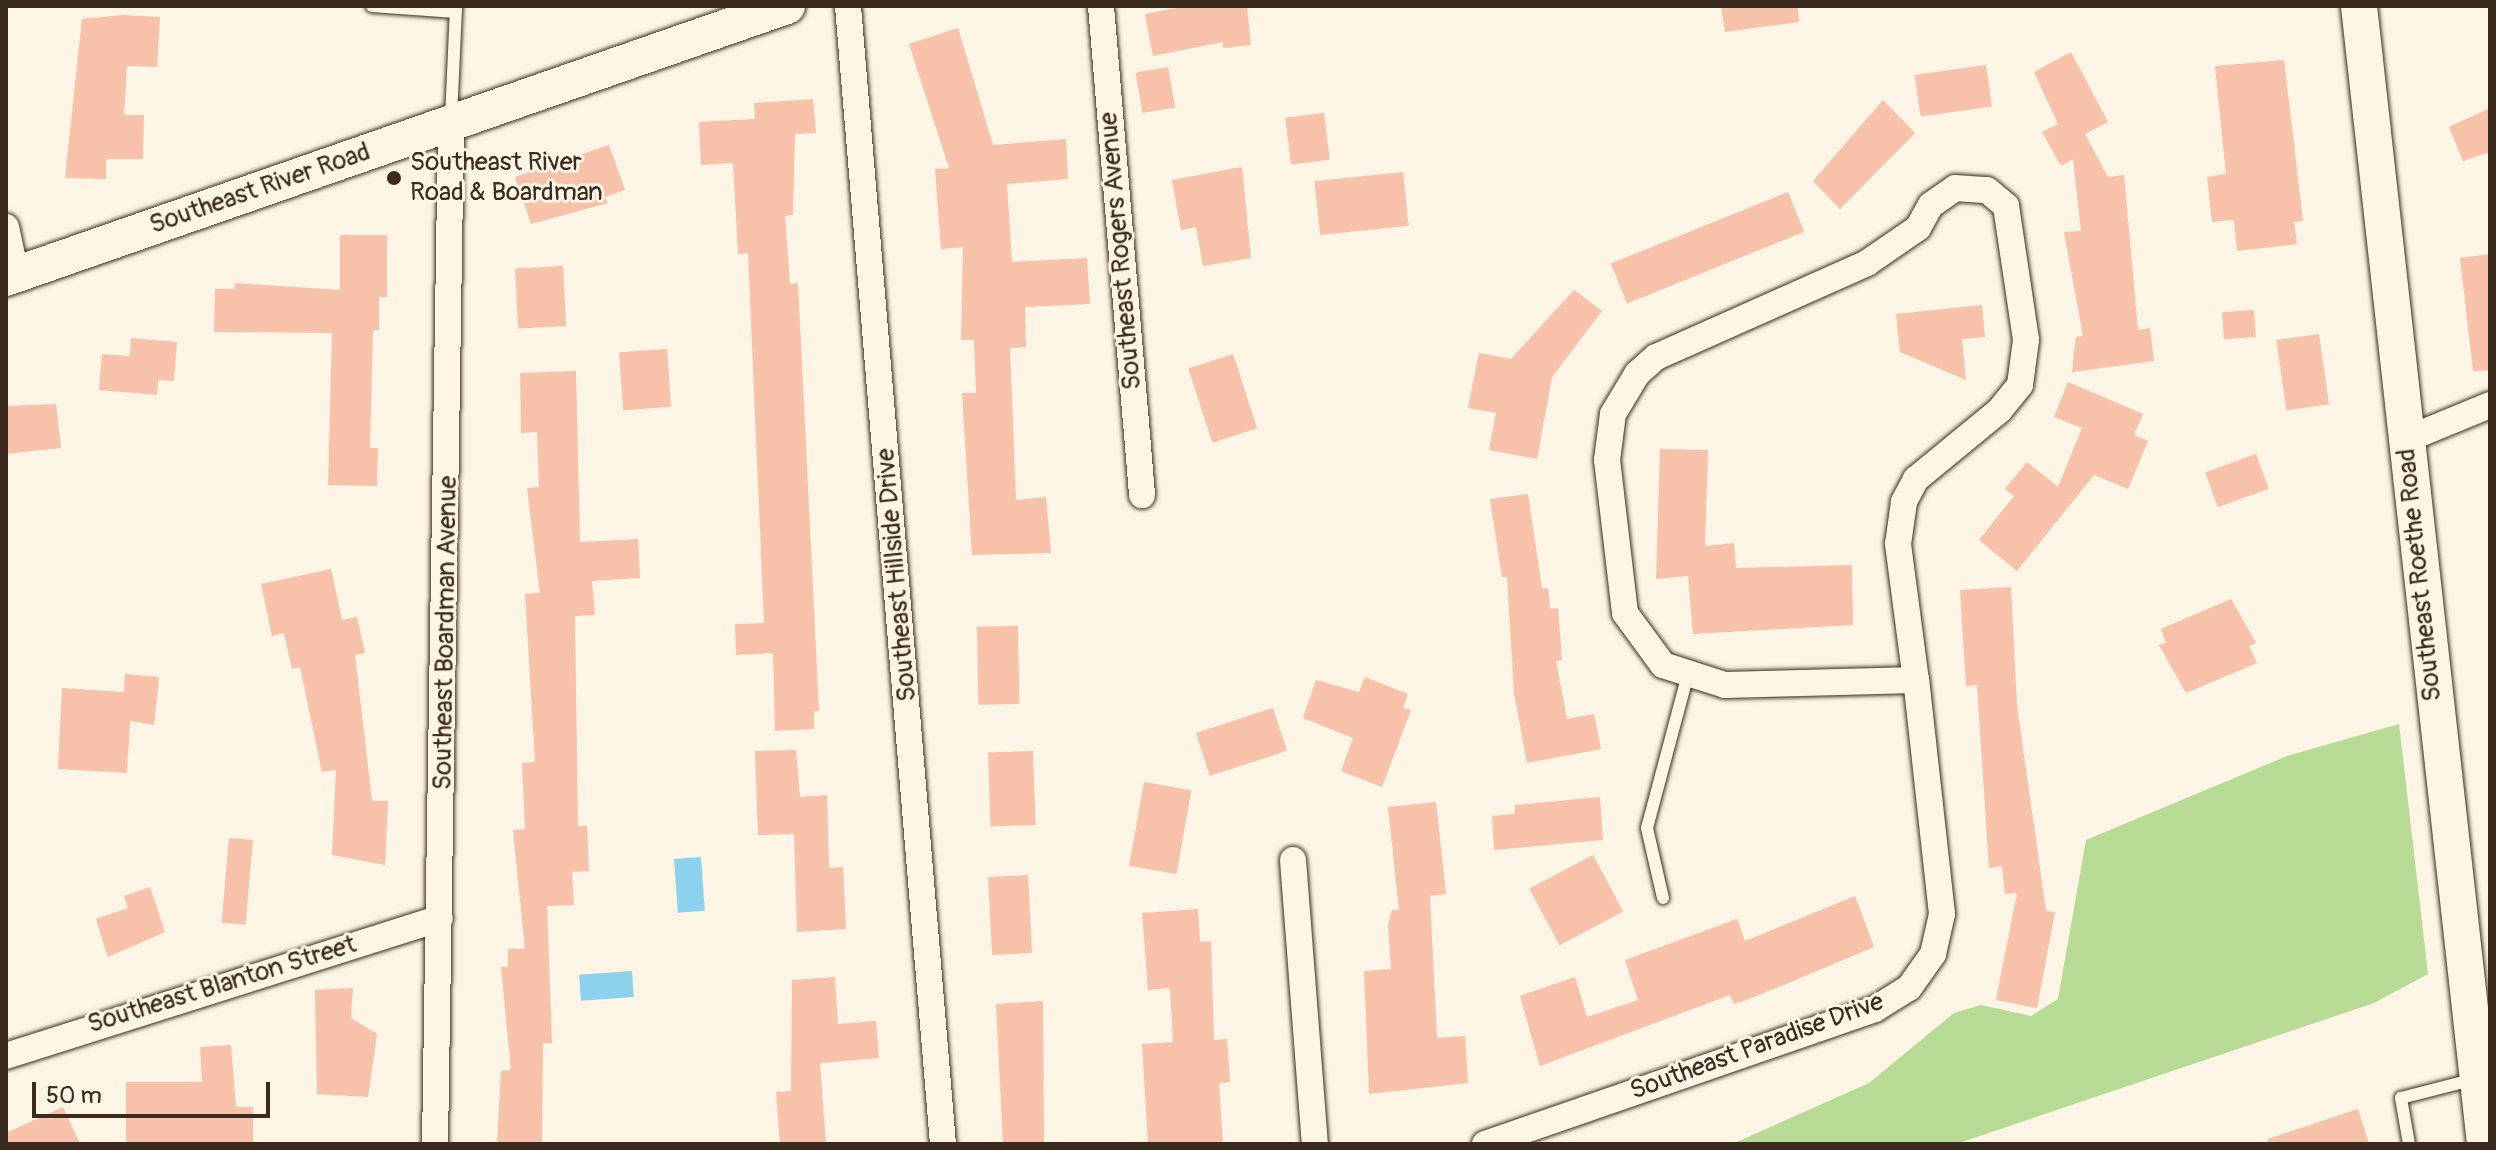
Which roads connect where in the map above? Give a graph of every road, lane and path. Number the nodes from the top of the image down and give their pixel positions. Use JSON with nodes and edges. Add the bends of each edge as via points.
{"nodes":[{"id":1,"x":372,"y":6,"type":"edge"},
{"id":2,"x":787,"y":6,"type":"edge"},
{"id":3,"x":848,"y":6,"type":"edge"},
{"id":4,"x":1101,"y":6,"type":"edge"},
{"id":5,"x":2359,"y":6,"type":"edge"},
{"id":6,"x":456,"y":9,"type":"edge"},
{"id":7,"x":451,"y":123,"type":"junction"},
{"id":8,"x":6,"y":227,"type":"edge"},
{"id":9,"x":11,"y":276,"type":"edge"},
{"id":10,"x":2490,"y":405,"type":"edge"},
{"id":11,"x":2405,"y":440,"type":"junction"},
{"id":12,"x":1142,"y":495,"type":"dead end"},
{"id":13,"x":1687,"y":678,"type":"junction"},
{"id":14,"x":1916,"y":680,"type":"junction"},
{"id":15,"x":1293,"y":860,"type":"dead end"},
{"id":16,"x":1663,"y":898,"type":"dead end"},
{"id":17,"x":440,"y":918,"type":"junction"},
{"id":18,"x":6,"y":1056,"type":"edge"},
{"id":19,"x":2478,"y":1078,"type":"junction"},
{"id":20,"x":435,"y":1144,"type":"edge"},
{"id":21,"x":943,"y":1144,"type":"edge"},
{"id":22,"x":1315,"y":1144,"type":"edge"},
{"id":23,"x":1485,"y":1144,"type":"edge"},
{"id":24,"x":2409,"y":1144,"type":"edge"},
{"id":25,"x":2485,"y":1144,"type":"edge"}],
"edges":[{"from":1,"to":6,"type":"lane"},
{"from":2,"to":7,"type":"street","name":"Southeast River Road"},
{"from":3,"to":21,"type":"street","name":"Southeast Hillside Drive"},
{"from":4,"to":12,"type":"street","name":"Southeast Rogers Avenue"},
{"from":5,"to":11,"type":"street","name":"Southeast Roethe Road"},
{"from":6,"to":7,"type":"lane"},
{"from":7,"to":9,"type":"street","name":"Southeast River Road"},
{"from":7,"to":17,"type":"street","name":"Southeast Boardman Avenue"},
{"from":8,"to":9,"type":"street"},
{"from":10,"to":11,"type":"street"},
{"from":11,"to":19,"type":"street","name":"Southeast Roethe Road"},
{"from":13,"to":14,"type":"street","name":"Southeast Paradise Drive","via":[[1725,685]]},
{"from":13,"to":14,"type":"street","name":"Southeast Paradise Drive","via":[[1640,642],[1625,613],[1607,460],[1613,414],[1637,374],[1656,357],[1867,263],[1918,228],[1931,205],[1955,188],[1987,190],[2006,206],[2026,340],[2020,385],[2000,410],[1924,470],[1904,502],[1898,544]]},
{"from":13,"to":16,"type":"lane","via":[[1647,828]]},
{"from":14,"to":23,"type":"street","name":"Southeast Paradise Drive","via":[[1942,914],[1933,954],[1909,988],[1875,1009]]},
{"from":15,"to":22,"type":"street"},
{"from":17,"to":18,"type":"street","name":"Southeast Blanton Street"},
{"from":17,"to":20,"type":"street","name":"Southeast Boardman Avenue"},
{"from":19,"to":24,"type":"lane","via":[[2401,1098]]},
{"from":19,"to":25,"type":"street","name":"Southeast Roethe Road"}]}
